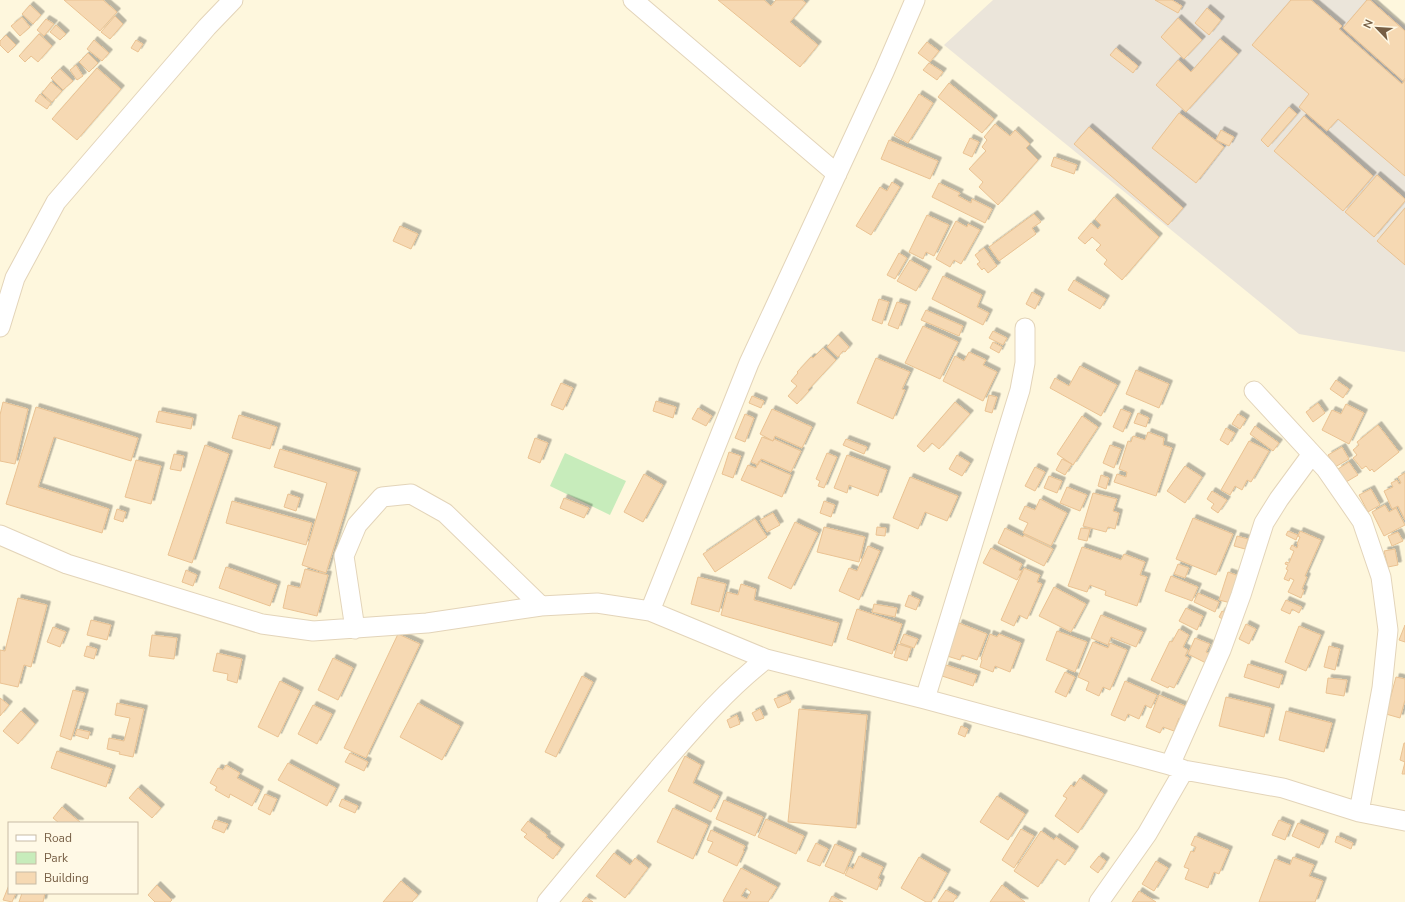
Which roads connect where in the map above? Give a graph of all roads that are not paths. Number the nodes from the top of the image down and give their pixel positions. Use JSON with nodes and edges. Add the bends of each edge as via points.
{"nodes":[{"id":1,"x":232,"y":0,"type":"edge"},
{"id":2,"x":633,"y":0,"type":"edge"},
{"id":3,"x":915,"y":0,"type":"edge"},
{"id":4,"x":837,"y":174,"type":"junction"},
{"id":5,"x":0,"y":327,"type":"edge"},
{"id":6,"x":1025,"y":328,"type":"dead end"},
{"id":7,"x":1254,"y":390,"type":"dead end"},
{"id":8,"x":1312,"y":454,"type":"junction"},
{"id":9,"x":0,"y":535,"type":"edge"},
{"id":10,"x":541,"y":606,"type":"junction"},
{"id":11,"x":650,"y":611,"type":"junction"},
{"id":12,"x":355,"y":629,"type":"junction"},
{"id":13,"x":766,"y":659,"type":"junction"},
{"id":14,"x":925,"y":699,"type":"junction"},
{"id":15,"x":1177,"y":768,"type":"junction"},
{"id":16,"x":1359,"y":812,"type":"junction"},
{"id":17,"x":1405,"y":821,"type":"edge"},
{"id":18,"x":547,"y":902,"type":"edge"},
{"id":19,"x":1099,"y":902,"type":"edge"}],
"edges":[{"from":1,"to":5,"type":"street","via":[[56,202],[15,278]]},
{"from":2,"to":4,"type":"street"},
{"from":3,"to":4,"type":"street"},
{"from":4,"to":11,"type":"street","via":[[749,363]]},
{"from":6,"to":14,"type":"street","via":[[1025,363],[1020,390]]},
{"from":7,"to":8,"type":"street"},
{"from":8,"to":15,"type":"street","via":[[1264,523],[1241,595]]},
{"from":8,"to":16,"type":"street","via":[[1326,469],[1362,521],[1381,577],[1388,630],[1382,688]]},
{"from":9,"to":12,"type":"street","via":[[67,564],[262,624],[313,631]]},
{"from":10,"to":11,"type":"street","via":[[596,603]]},
{"from":10,"to":12,"type":"street","via":[[427,623]]},
{"from":10,"to":12,"type":"street","via":[[445,513],[411,494],[382,497],[357,525],[344,556]]},
{"from":11,"to":13,"type":"street"},
{"from":13,"to":14,"type":"street"},
{"from":13,"to":18,"type":"street","via":[[703,718]]},
{"from":14,"to":15,"type":"street"},
{"from":15,"to":16,"type":"street","via":[[1284,788]]},
{"from":15,"to":19,"type":"street","via":[[1146,834]]},
{"from":16,"to":17,"type":"street"}]}
